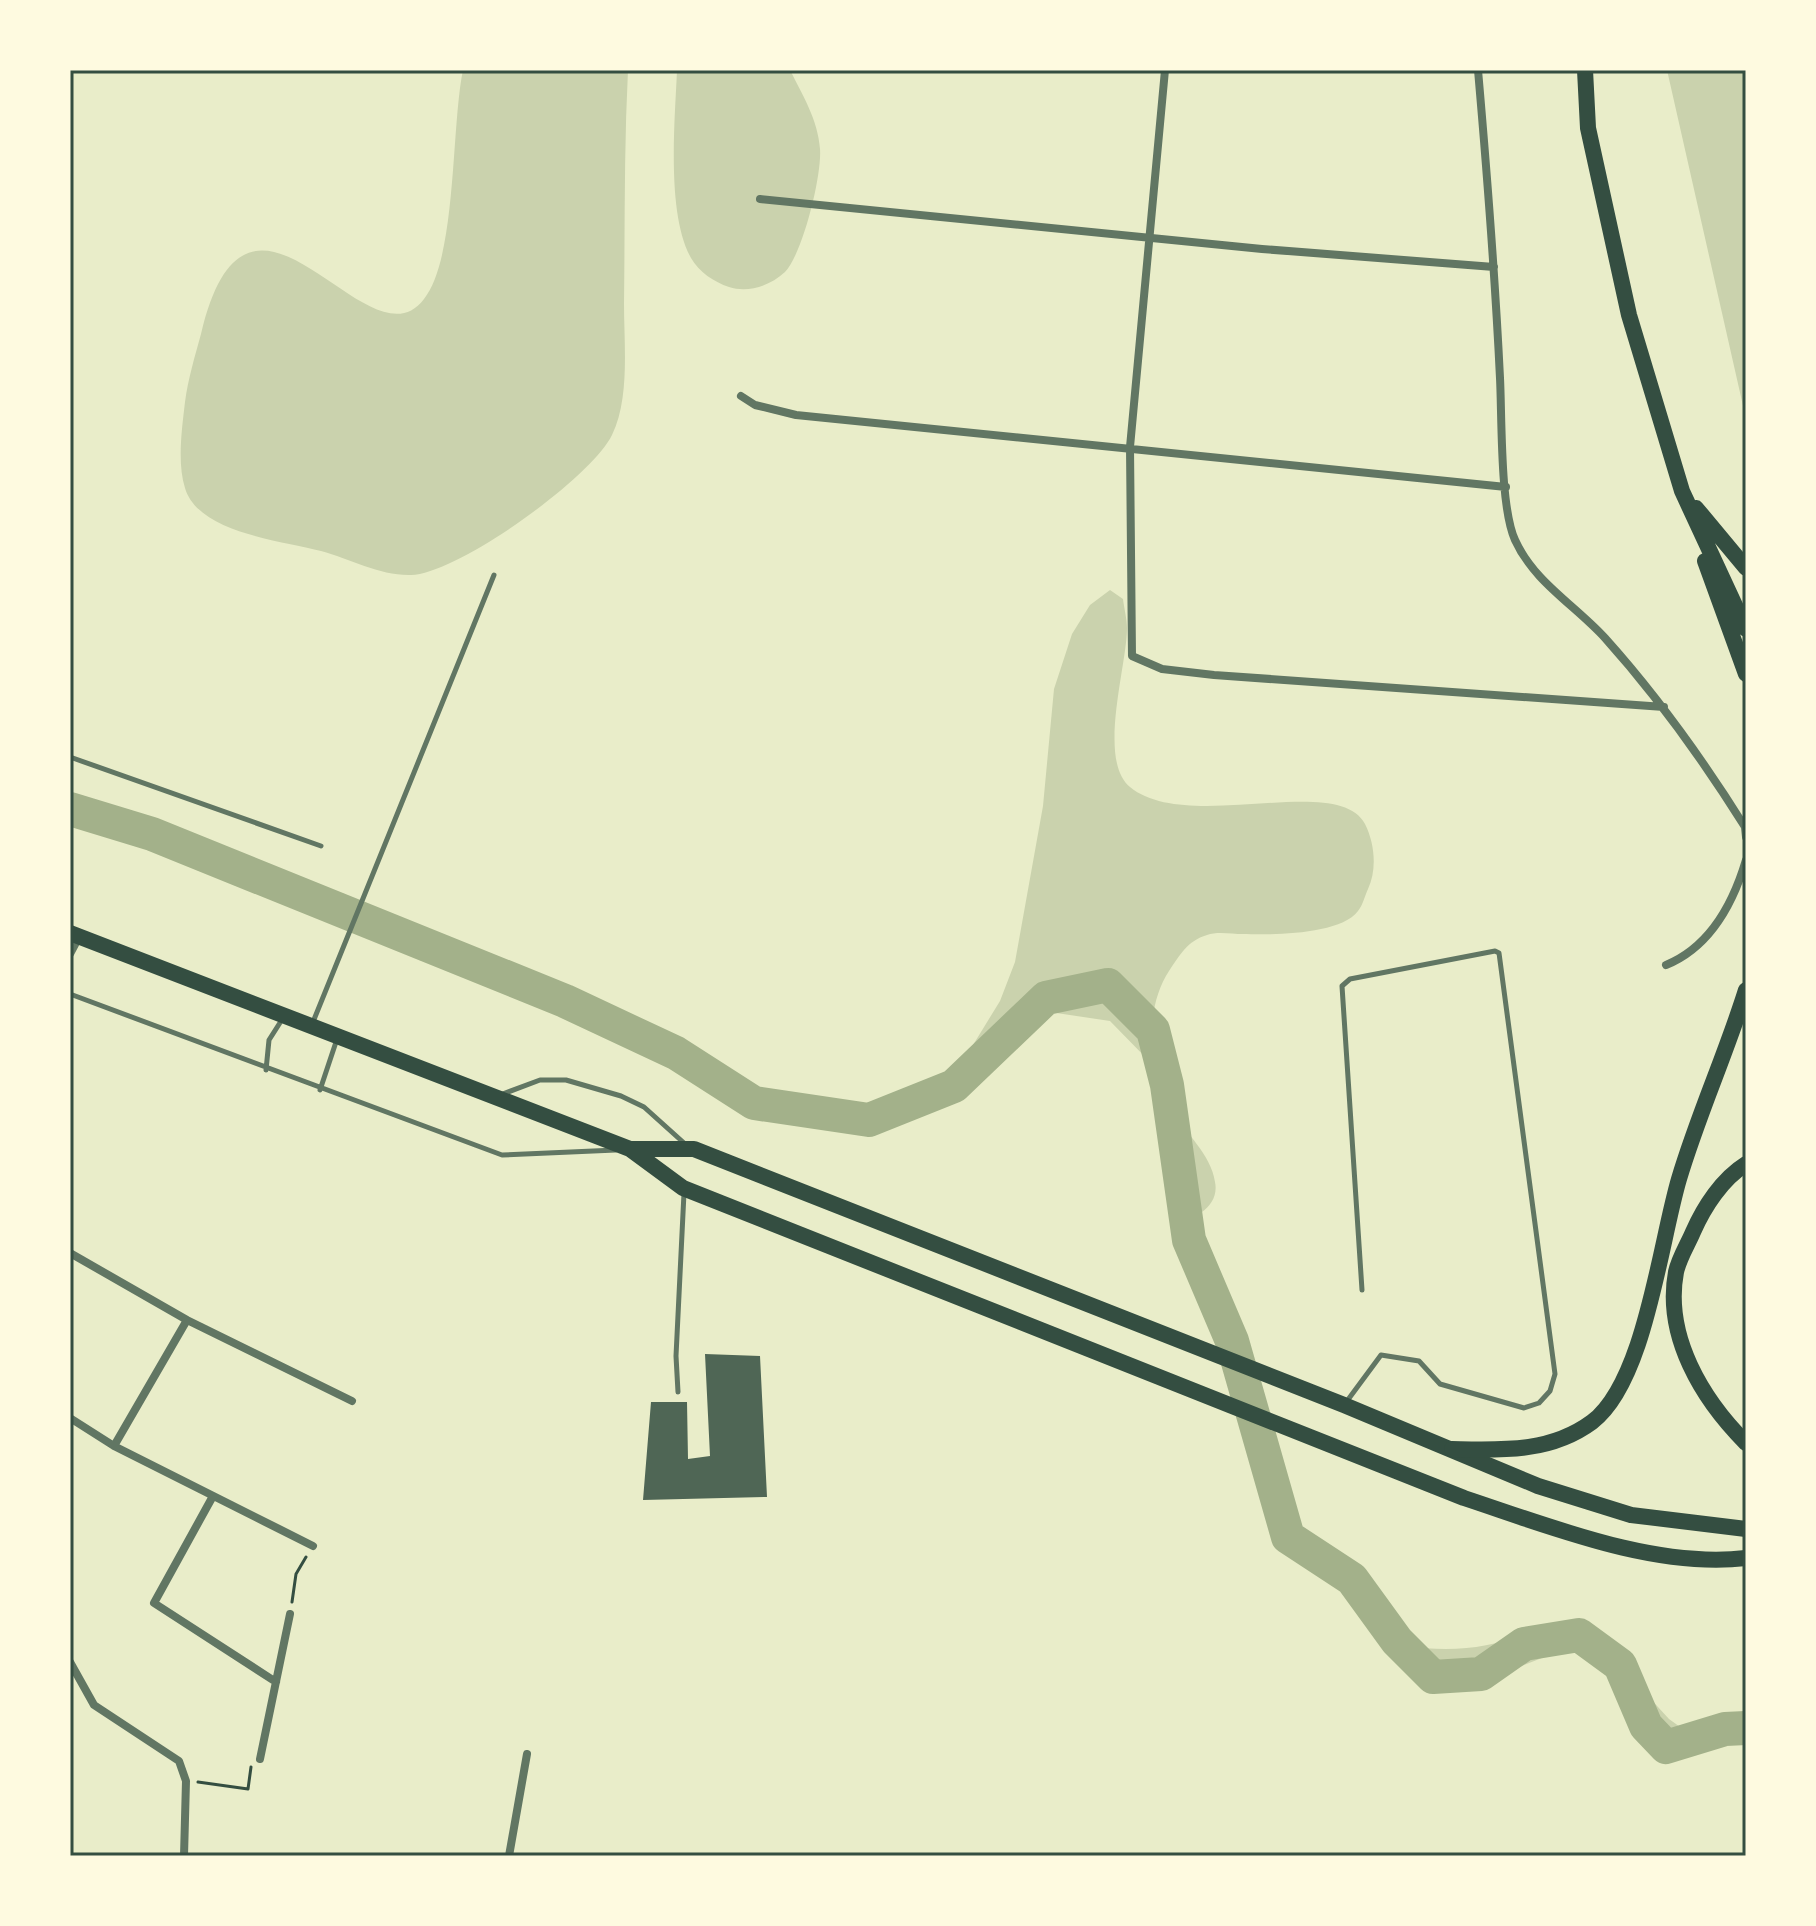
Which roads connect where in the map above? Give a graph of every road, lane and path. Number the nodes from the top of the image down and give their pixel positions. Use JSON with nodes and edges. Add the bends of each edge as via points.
{"nodes":[{"id":1,"x":1165,"y":70,"type":"edge"},
{"id":2,"x":1478,"y":70,"type":"edge"},
{"id":3,"x":1585,"y":70,"type":"edge"},
{"id":4,"x":760,"y":199,"type":"dead end"},
{"id":5,"x":1149,"y":236,"type":"junction"},
{"id":6,"x":1494,"y":267,"type":"junction"},
{"id":7,"x":741,"y":396,"type":"dead end"},
{"id":8,"x":1130,"y":447,"type":"junction"},
{"id":9,"x":1506,"y":487,"type":"junction"},
{"id":10,"x":1682,"y":491,"type":"junction"},
{"id":11,"x":1746,"y":568,"type":"edge"},
{"id":12,"x":494,"y":575,"type":"dead end"},
{"id":13,"x":1746,"y":629,"type":"edge"},
{"id":14,"x":1746,"y":674,"type":"edge"},
{"id":15,"x":1664,"y":707,"type":"junction"},
{"id":16,"x":70,"y":757,"type":"edge"},
{"id":17,"x":1746,"y":837,"type":"edge"},
{"id":18,"x":321,"y":846,"type":"dead end"},
{"id":19,"x":1746,"y":860,"type":"edge"},
{"id":20,"x":75,"y":934,"type":"edge"},
{"id":21,"x":70,"y":954,"type":"edge"},
{"id":22,"x":1666,"y":965,"type":"dead end"},
{"id":23,"x":1746,"y":990,"type":"edge"},
{"id":24,"x":70,"y":994,"type":"edge"},
{"id":25,"x":283,"y":1017,"type":"junction"},
{"id":26,"x":310,"y":1028,"type":"junction"},
{"id":27,"x":337,"y":1038,"type":"junction"},
{"id":28,"x":266,"y":1070,"type":"junction"},
{"id":29,"x":320,"y":1090,"type":"junction"},
{"id":30,"x":492,"y":1099,"type":"junction"},
{"id":31,"x":630,"y":1149,"type":"junction"},
{"id":32,"x":694,"y":1149,"type":"junction"},
{"id":33,"x":1746,"y":1164,"type":"edge"},
{"id":34,"x":683,"y":1188,"type":"junction"},
{"id":35,"x":70,"y":1253,"type":"edge"},
{"id":36,"x":1362,"y":1290,"type":"dead end"},
{"id":37,"x":187,"y":1320,"type":"junction"},
{"id":38,"x":678,"y":1392,"type":"dead end"},
{"id":39,"x":352,"y":1401,"type":"dead end"},
{"id":40,"x":1344,"y":1405,"type":"junction"},
{"id":41,"x":70,"y":1418,"type":"edge"},
{"id":42,"x":1746,"y":1443,"type":"edge"},
{"id":43,"x":114,"y":1446,"type":"junction"},
{"id":44,"x":1452,"y":1449,"type":"junction"},
{"id":45,"x":213,"y":1496,"type":"junction"},
{"id":46,"x":1746,"y":1529,"type":"edge"},
{"id":47,"x":313,"y":1546,"type":"joint"},
{"id":48,"x":1746,"y":1558,"type":"edge"},
{"id":49,"x":290,"y":1614,"type":"joint"},
{"id":50,"x":70,"y":1662,"type":"edge"},
{"id":51,"x":73,"y":1678,"type":"edge"},
{"id":52,"x":276,"y":1682,"type":"junction"},
{"id":53,"x":527,"y":1754,"type":"dead end"},
{"id":54,"x":260,"y":1759,"type":"joint"},
{"id":55,"x":186,"y":1781,"type":"junction"},
{"id":56,"x":184,"y":1856,"type":"edge"},
{"id":57,"x":509,"y":1856,"type":"edge"}],
"edges":[{"from":1,"to":5,"type":"street"},
{"from":2,"to":6,"type":"street"},
{"from":3,"to":10,"type":"main road","via":[[1588,128],[1629,315]]},
{"from":4,"to":5,"type":"street"},
{"from":5,"to":6,"type":"street"},
{"from":5,"to":8,"type":"street"},
{"from":6,"to":9,"type":"street"},
{"from":7,"to":8,"type":"street","via":[[796,415]]},
{"from":8,"to":9,"type":"street"},
{"from":8,"to":15,"type":"street","via":[[1132,656],[1162,669],[1214,675]]},
{"from":9,"to":15,"type":"street","via":[[1514,539],[1537,574],[1602,634]]},
{"from":10,"to":11,"type":"main road"},
{"from":10,"to":13,"type":"main road"},
{"from":10,"to":14,"type":"main road"},
{"from":12,"to":26,"type":"lane"},
{"from":15,"to":17,"type":"street","via":[[1745,827]]},
{"from":16,"to":18,"type":"lane"},
{"from":19,"to":22,"type":"street","via":[[1736,893],[1702,945]]},
{"from":20,"to":21,"type":"street"},
{"from":20,"to":25,"type":"main road"},
{"from":23,"to":44,"type":"main road","via":[[1679,1177],[1639,1338],[1621,1388],[1594,1420],[1560,1441],[1528,1448]]},
{"from":24,"to":28,"type":"lane"},
{"from":25,"to":26,"type":"main road"},
{"from":25,"to":28,"type":"lane","via":[[269,1040]]},
{"from":26,"to":27,"type":"main road"},
{"from":27,"to":29,"type":"lane"},
{"from":27,"to":30,"type":"main road"},
{"from":28,"to":29,"type":"lane"},
{"from":29,"to":31,"type":"lane","via":[[502,1155]]},
{"from":30,"to":31,"type":"main road"},
{"from":30,"to":32,"type":"lane","via":[[540,1080],[566,1080],[644,1107]]},
{"from":31,"to":32,"type":"main road"},
{"from":31,"to":34,"type":"main road"},
{"from":32,"to":40,"type":"main road"},
{"from":33,"to":42,"type":"main road","via":[[1705,1205],[1677,1270],[1674,1323],[1721,1418]]},
{"from":34,"to":38,"type":"lane"},
{"from":34,"to":48,"type":"main road","via":[[1464,1498],[1568,1532],[1669,1556]]},
{"from":35,"to":37,"type":"street"},
{"from":36,"to":40,"type":"lane","via":[[1342,986],[1350,979],[1495,951],[1555,1374],[1550,1391],[1539,1403],[1524,1408],[1440,1384],[1419,1361],[1381,1355]]},
{"from":37,"to":39,"type":"street"},
{"from":37,"to":43,"type":"street"},
{"from":40,"to":44,"type":"main road"},
{"from":41,"to":43,"type":"street"},
{"from":43,"to":45,"type":"street"},
{"from":44,"to":46,"type":"main road","via":[[1538,1486],[1631,1515]]},
{"from":45,"to":47,"type":"street"},
{"from":45,"to":52,"type":"street","via":[[154,1603]]},
{"from":47,"to":49,"type":"path","via":[[296,1574]]},
{"from":49,"to":52,"type":"street"},
{"from":50,"to":51,"type":"street"},
{"from":51,"to":55,"type":"street","via":[[105,1715],[170,1752]]},
{"from":52,"to":54,"type":"street"},
{"from":53,"to":57,"type":"street"},
{"from":54,"to":55,"type":"path","via":[[251,1767],[248,1789]]},
{"from":55,"to":56,"type":"street"}]}
